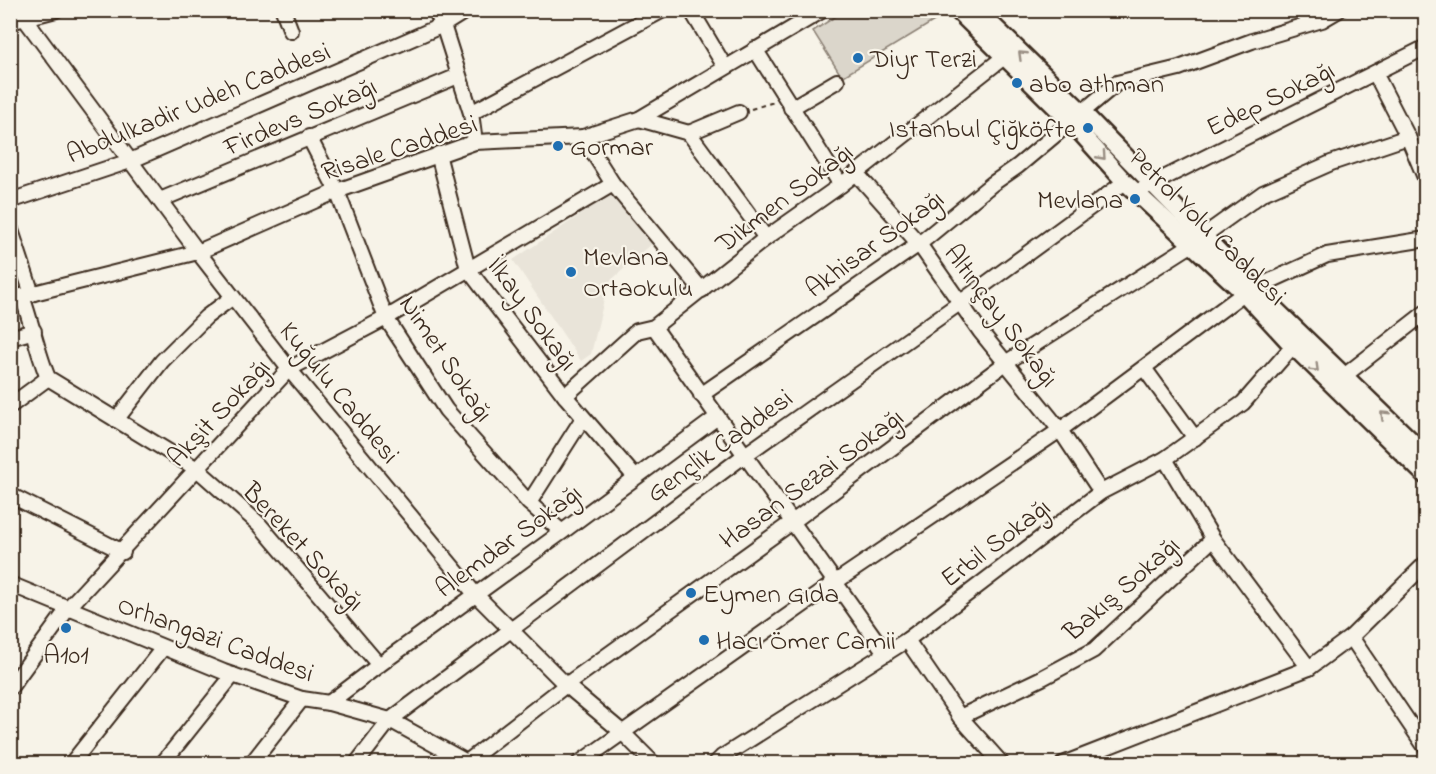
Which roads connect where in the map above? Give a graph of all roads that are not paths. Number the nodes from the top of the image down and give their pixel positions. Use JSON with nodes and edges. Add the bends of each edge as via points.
{"nodes":[{"id":1,"x":56,"y":10,"type":"edge"},
{"id":2,"x":283,"y":10,"type":"edge"},
{"id":3,"x":435,"y":10,"type":"edge"},
{"id":4,"x":467,"y":10,"type":"edge"},
{"id":5,"x":663,"y":10,"type":"edge"},
{"id":6,"x":692,"y":10,"type":"edge"},
{"id":7,"x":823,"y":10,"type":"edge"},
{"id":8,"x":1339,"y":10,"type":"edge"},
{"id":9,"x":969,"y":13,"type":"edge"},
{"id":10,"x":25,"y":19,"type":"junction"},
{"id":11,"x":10,"y":22,"type":"edge"},
{"id":12,"x":443,"y":25,"type":"junction"},
{"id":13,"x":291,"y":31,"type":"dead end"},
{"id":14,"x":1425,"y":46,"type":"edge"},
{"id":15,"x":755,"y":49,"type":"junction"},
{"id":16,"x":1004,"y":57,"type":"junction"},
{"id":17,"x":725,"y":67,"type":"junction"},
{"id":18,"x":1375,"y":73,"type":"junction"},
{"id":19,"x":458,"y":76,"type":"junction"},
{"id":20,"x":837,"y":81,"type":"dead end"},
{"id":21,"x":789,"y":103,"type":"junction"},
{"id":22,"x":740,"y":112,"type":"road end"},
{"id":23,"x":471,"y":113,"type":"junction"},
{"id":24,"x":1076,"y":117,"type":"junction"},
{"id":25,"x":639,"y":119,"type":"junction"},
{"id":26,"x":689,"y":133,"type":"junction"},
{"id":27,"x":309,"y":137,"type":"junction"},
{"id":28,"x":583,"y":137,"type":"junction"},
{"id":29,"x":1408,"y":137,"type":"junction"},
{"id":30,"x":475,"y":142,"type":"junction"},
{"id":31,"x":438,"y":154,"type":"junction"},
{"id":32,"x":130,"y":160,"type":"junction"},
{"id":33,"x":856,"y":173,"type":"junction"},
{"id":34,"x":1425,"y":180,"type":"edge"},
{"id":35,"x":613,"y":184,"type":"junction"},
{"id":36,"x":1152,"y":184,"type":"junction"},
{"id":37,"x":841,"y":185,"type":"junction"},
{"id":38,"x":1130,"y":187,"type":"junction"},
{"id":39,"x":337,"y":191,"type":"junction"},
{"id":40,"x":160,"y":200,"type":"junction"},
{"id":41,"x":10,"y":201,"type":"edge"},
{"id":42,"x":10,"y":227,"type":"edge"},
{"id":43,"x":766,"y":238,"type":"junction"},
{"id":44,"x":1425,"y":239,"type":"edge"},
{"id":45,"x":1197,"y":240,"type":"junction"},
{"id":46,"x":919,"y":244,"type":"junction"},
{"id":47,"x":198,"y":252,"type":"junction"},
{"id":48,"x":468,"y":268,"type":"junction"},
{"id":49,"x":702,"y":290,"type":"junction"},
{"id":50,"x":1250,"y":291,"type":"junction"},
{"id":51,"x":22,"y":296,"type":"edge"},
{"id":52,"x":233,"y":297,"type":"junction"},
{"id":53,"x":961,"y":302,"type":"junction"},
{"id":54,"x":1425,"y":312,"type":"edge"},
{"id":55,"x":386,"y":318,"type":"junction"},
{"id":56,"x":654,"y":327,"type":"junction"},
{"id":57,"x":34,"y":331,"type":"junction"},
{"id":58,"x":10,"y":338,"type":"edge"},
{"id":59,"x":1293,"y":346,"type":"junction"},
{"id":60,"x":1007,"y":362,"type":"junction"},
{"id":61,"x":1144,"y":368,"type":"junction"},
{"id":62,"x":290,"y":369,"type":"junction"},
{"id":63,"x":1344,"y":376,"type":"junction"},
{"id":64,"x":48,"y":378,"type":"junction"},
{"id":65,"x":701,"y":395,"type":"junction"},
{"id":66,"x":565,"y":396,"type":"junction"},
{"id":67,"x":10,"y":406,"type":"edge"},
{"id":68,"x":583,"y":418,"type":"junction"},
{"id":69,"x":716,"y":418,"type":"junction"},
{"id":70,"x":116,"y":420,"type":"junction"},
{"id":71,"x":1060,"y":430,"type":"junction"},
{"id":72,"x":1195,"y":438,"type":"junction"},
{"id":73,"x":745,"y":454,"type":"junction"},
{"id":74,"x":1425,"y":455,"type":"edge"},
{"id":75,"x":1166,"y":459,"type":"junction"},
{"id":76,"x":197,"y":469,"type":"junction"},
{"id":77,"x":1425,"y":476,"type":"edge"},
{"id":78,"x":635,"y":477,"type":"junction"},
{"id":79,"x":1101,"y":492,"type":"junction"},
{"id":80,"x":10,"y":495,"type":"edge"},
{"id":81,"x":529,"y":503,"type":"junction"},
{"id":82,"x":791,"y":523,"type":"junction"},
{"id":83,"x":562,"y":532,"type":"junction"},
{"id":84,"x":1213,"y":539,"type":"junction"},
{"id":85,"x":123,"y":552,"type":"junction"},
{"id":86,"x":1425,"y":563,"type":"edge"},
{"id":87,"x":834,"y":583,"type":"junction"},
{"id":88,"x":10,"y":584,"type":"edge"},
{"id":89,"x":475,"y":594,"type":"junction"},
{"id":90,"x":69,"y":607,"type":"junction"},
{"id":91,"x":512,"y":630,"type":"junction"},
{"id":92,"x":1351,"y":637,"type":"junction"},
{"id":93,"x":907,"y":640,"type":"junction"},
{"id":94,"x":163,"y":648,"type":"junction"},
{"id":95,"x":886,"y":654,"type":"junction"},
{"id":96,"x":379,"y":664,"type":"junction"},
{"id":97,"x":1309,"y":668,"type":"junction"},
{"id":98,"x":233,"y":675,"type":"junction"},
{"id":99,"x":566,"y":685,"type":"junction"},
{"id":100,"x":10,"y":688,"type":"edge"},
{"id":101,"x":302,"y":699,"type":"junction"},
{"id":102,"x":329,"y":703,"type":"junction"},
{"id":103,"x":960,"y":717,"type":"junction"},
{"id":104,"x":390,"y":720,"type":"junction"},
{"id":105,"x":622,"y":732,"type":"junction"},
{"id":106,"x":1425,"y":748,"type":"edge"},
{"id":107,"x":469,"y":763,"type":"edge"},
{"id":108,"x":70,"y":764,"type":"edge"},
{"id":109,"x":162,"y":764,"type":"edge"},
{"id":110,"x":251,"y":764,"type":"edge"},
{"id":111,"x":356,"y":764,"type":"edge"},
{"id":112,"x":578,"y":764,"type":"edge"},
{"id":113,"x":654,"y":764,"type":"edge"},
{"id":114,"x":715,"y":764,"type":"edge"},
{"id":115,"x":1002,"y":764,"type":"edge"},
{"id":116,"x":1063,"y":764,"type":"edge"}],
"edges":[{"from":1,"to":10,"type":"street"},
{"from":2,"to":13,"type":"street"},
{"from":3,"to":12,"type":"street"},
{"from":4,"to":12,"type":"street","name":"Abdulkadir Udeh Caddesi"},
{"from":5,"to":23,"type":"street"},
{"from":6,"to":17,"type":"street"},
{"from":7,"to":15,"type":"street","name":"Risale Caddesi"},
{"from":8,"to":24,"type":"street","name":"Akhisar Sokağı","via":[[1322,20],[1179,68],[1117,83]]},
{"from":9,"to":16,"type":"main road","name":"Petrol Yolu Caddesi"},
{"from":24,"to":9,"type":"main road","name":"Petrol Yolu Caddesi","one_way":true},
{"from":10,"to":11,"type":"street"},
{"from":10,"to":32,"type":"street","name":"Kuğulu Caddesi"},
{"from":12,"to":19,"type":"street"},
{"from":12,"to":32,"type":"street","name":"Abdulkadir Udeh Caddesi"},
{"from":14,"to":18,"type":"street","name":"Edep Sokağı"},
{"from":15,"to":17,"type":"street","name":"Risale Caddesi"},
{"from":15,"to":21,"type":"street"},
{"from":16,"to":24,"type":"main road","name":"Petrol Yolu Caddesi"},
{"from":16,"to":33,"type":"street","name":"Dikmen Sokağı"},
{"from":17,"to":25,"type":"street","name":"Risale Caddesi"},
{"from":18,"to":29,"type":"street"},
{"from":18,"to":36,"type":"street","name":"Edep Sokağı"},
{"from":19,"to":23,"type":"street"},
{"from":19,"to":27,"type":"street","name":"Firdevs Sokağı"},
{"from":20,"to":21,"type":"street"},
{"from":21,"to":37,"type":"street"},
{"from":22,"to":26,"type":"street"},
{"from":23,"to":30,"type":"street"},
{"from":24,"to":36,"type":"main road","name":"Petrol Yolu Caddesi"},
{"from":24,"to":38,"type":"main road","name":"Petrol Yolu Caddesi","one_way":true},
{"from":24,"to":46,"type":"street","name":"Akhisar Sokağı"},
{"from":25,"to":26,"type":"street"},
{"from":25,"to":28,"type":"street","name":"Risale Caddesi"},
{"from":26,"to":43,"type":"street"},
{"from":27,"to":39,"type":"street","name":"Nimet Sokağı"},
{"from":27,"to":40,"type":"street","name":"Firdevs Sokağı"},
{"from":28,"to":30,"type":"street","name":"Risale Caddesi"},
{"from":28,"to":35,"type":"street"},
{"from":29,"to":34,"type":"street"},
{"from":29,"to":45,"type":"street","name":"Hasan Sezai Sokağı","via":[[1330,163],[1263,193]]},
{"from":30,"to":31,"type":"street","name":"Risale Caddesi"},
{"from":31,"to":39,"type":"street","name":"Risale Caddesi"},
{"from":31,"to":48,"type":"street","name":"İlkay Sokağı"},
{"from":32,"to":40,"type":"street","name":"Kuğulu Caddesi"},
{"from":32,"to":41,"type":"street","name":"Abdulkadir Udeh Caddesi"},
{"from":33,"to":37,"type":"street","name":"Dikmen Sokağı"},
{"from":33,"to":46,"type":"street","name":"Altınçay Sokağı"},
{"from":35,"to":48,"type":"street","name":"Akşit Sokağı"},
{"from":35,"to":49,"type":"street"},
{"from":36,"to":38,"type":"street","name":"Edep Sokağı"},
{"from":36,"to":45,"type":"main road","name":"Petrol Yolu Caddesi"},
{"from":37,"to":43,"type":"street","name":"Dikmen Sokağı"},
{"from":38,"to":45,"type":"main road","name":"Petrol Yolu Caddesi"},
{"from":38,"to":53,"type":"street","name":"Gençlik Caddesi"},
{"from":39,"to":47,"type":"street","name":"Risale Caddesi"},
{"from":39,"to":55,"type":"street","name":"Nimet Sokağı"},
{"from":40,"to":47,"type":"street","name":"Kuğulu Caddesi"},
{"from":42,"to":51,"type":"street"},
{"from":43,"to":49,"type":"street","name":"Dikmen Sokağı"},
{"from":44,"to":50,"type":"street","via":[[1327,255]]},
{"from":45,"to":50,"type":"main road","name":"Petrol Yolu Caddesi"},
{"from":45,"to":60,"type":"street","name":"Hasan Sezai Sokağı"},
{"from":46,"to":53,"type":"street","name":"Altınçay Sokağı"},
{"from":46,"to":65,"type":"street","name":"Akhisar Sokağı"},
{"from":47,"to":51,"type":"street","name":"Risale Caddesi"},
{"from":47,"to":52,"type":"street","name":"Kuğulu Caddesi"},
{"from":48,"to":55,"type":"street","name":"Akşit Sokağı"},
{"from":48,"to":66,"type":"street","name":"İlkay Sokağı"},
{"from":49,"to":56,"type":"street","name":"Dikmen Sokağı"},
{"from":50,"to":59,"type":"main road","name":"Petrol Yolu Caddesi"},
{"from":50,"to":61,"type":"street"},
{"from":50,"to":63,"type":"main road","name":"Petrol Yolu Caddesi"},
{"from":51,"to":57,"type":"street"},
{"from":52,"to":62,"type":"street","name":"Kuğulu Caddesi"},
{"from":52,"to":70,"type":"street","via":[[206,317],[162,361]]},
{"from":53,"to":60,"type":"street","name":"Altınçay Sokağı"},
{"from":53,"to":73,"type":"street","name":"Gençlik Caddesi"},
{"from":54,"to":63,"type":"street"},
{"from":55,"to":62,"type":"street","name":"Akşit Sokağı"},
{"from":55,"to":81,"type":"street","name":"Nimet Sokağı","via":[[446,410]]},
{"from":56,"to":65,"type":"street"},
{"from":56,"to":66,"type":"street","name":"Dikmen Sokağı","via":[[637,331]]},
{"from":57,"to":58,"type":"street"},
{"from":57,"to":64,"type":"street"},
{"from":59,"to":72,"type":"street","name":"Erbil Sokağı","via":[[1243,403]]},
{"from":59,"to":77,"type":"main road","name":"Petrol Yolu Caddesi","one_way":true},
{"from":60,"to":71,"type":"street","name":"Altınçay Sokağı"},
{"from":60,"to":82,"type":"street","name":"Hasan Sezai Sokağı"},
{"from":61,"to":71,"type":"street"},
{"from":61,"to":72,"type":"street"},
{"from":62,"to":76,"type":"street","name":"Akşit Sokağı"},
{"from":62,"to":89,"type":"street","name":"Kuğulu Caddesi"},
{"from":74,"to":63,"type":"main road","name":"Petrol Yolu Caddesi","one_way":true},
{"from":64,"to":67,"type":"street"},
{"from":64,"to":70,"type":"street","name":"Bereket Sokağı"},
{"from":65,"to":69,"type":"street"},
{"from":66,"to":68,"type":"street","name":"İlkay Sokağı"},
{"from":68,"to":78,"type":"street","name":"İlkay Sokağı"},
{"from":68,"to":81,"type":"street"},
{"from":69,"to":73,"type":"street"},
{"from":69,"to":78,"type":"street","name":"Alemdar Sokağı"},
{"from":70,"to":76,"type":"street","name":"Bereket Sokağı"},
{"from":71,"to":79,"type":"street","name":"Altınçay Sokağı"},
{"from":71,"to":87,"type":"street"},
{"from":72,"to":75,"type":"street","name":"Erbil Sokağı"},
{"from":73,"to":82,"type":"street"},
{"from":73,"to":91,"type":"street","name":"Gençlik Caddesi"},
{"from":75,"to":79,"type":"street","name":"Erbil Sokağı"},
{"from":75,"to":84,"type":"street"},
{"from":76,"to":85,"type":"street","name":"Akşit Sokağı"},
{"from":76,"to":96,"type":"street","name":"Bereket Sokağı","via":[[259,524]]},
{"from":78,"to":83,"type":"street","name":"Alemdar Sokağı"},
{"from":79,"to":93,"type":"street","name":"Erbil Sokağı"},
{"from":80,"to":85,"type":"street"},
{"from":81,"to":83,"type":"street","name":"Nimet Sokağı"},
{"from":82,"to":87,"type":"street"},
{"from":82,"to":99,"type":"street","name":"Hasan Sezai Sokağı"},
{"from":83,"to":89,"type":"street","name":"Alemdar Sokağı"},
{"from":84,"to":97,"type":"street"},
{"from":84,"to":103,"type":"street","name":"Bakış Sokağı","via":[[1094,650]]},
{"from":85,"to":90,"type":"street","name":"Akşit Sokağı"},
{"from":86,"to":92,"type":"street"},
{"from":87,"to":95,"type":"street"},
{"from":87,"to":105,"type":"street"},
{"from":88,"to":90,"type":"street","name":"Orhangazi Caddesi"},
{"from":89,"to":91,"type":"street","name":"Kuğulu Caddesi"},
{"from":89,"to":96,"type":"street","name":"Alemdar Sokağı"},
{"from":90,"to":94,"type":"street","name":"Orhangazi Caddesi"},
{"from":90,"to":100,"type":"street","name":"Akşit Sokağı"},
{"from":91,"to":99,"type":"street","name":"Kuğulu Caddesi"},
{"from":91,"to":104,"type":"street","name":"Gençlik Caddesi"},
{"from":92,"to":97,"type":"street"},
{"from":92,"to":106,"type":"street"},
{"from":93,"to":95,"type":"street","name":"Erbil Sokağı"},
{"from":93,"to":103,"type":"street"},
{"from":94,"to":98,"type":"street","name":"Orhangazi Caddesi"},
{"from":94,"to":108,"type":"street"},
{"from":95,"to":114,"type":"street","name":"Erbil Sokağı"},
{"from":96,"to":102,"type":"street","name":"Alemdar Sokağı"},
{"from":97,"to":116,"type":"street"},
{"from":98,"to":101,"type":"street","name":"Orhangazi Caddesi"},
{"from":98,"to":109,"type":"street"},
{"from":99,"to":105,"type":"street","name":"Kuğulu Caddesi"},
{"from":99,"to":107,"type":"street","name":"Hasan Sezai Sokağı"},
{"from":101,"to":102,"type":"street","name":"Orhangazi Caddesi"},
{"from":101,"to":110,"type":"street"},
{"from":102,"to":104,"type":"street","name":"Orhangazi Caddesi"},
{"from":103,"to":115,"type":"street"},
{"from":104,"to":107,"type":"street","name":"Orhangazi Caddesi"},
{"from":104,"to":111,"type":"street","name":"Gençlik Caddesi"},
{"from":105,"to":112,"type":"street"},
{"from":105,"to":113,"type":"street","name":"Kuğulu Caddesi"}]}
